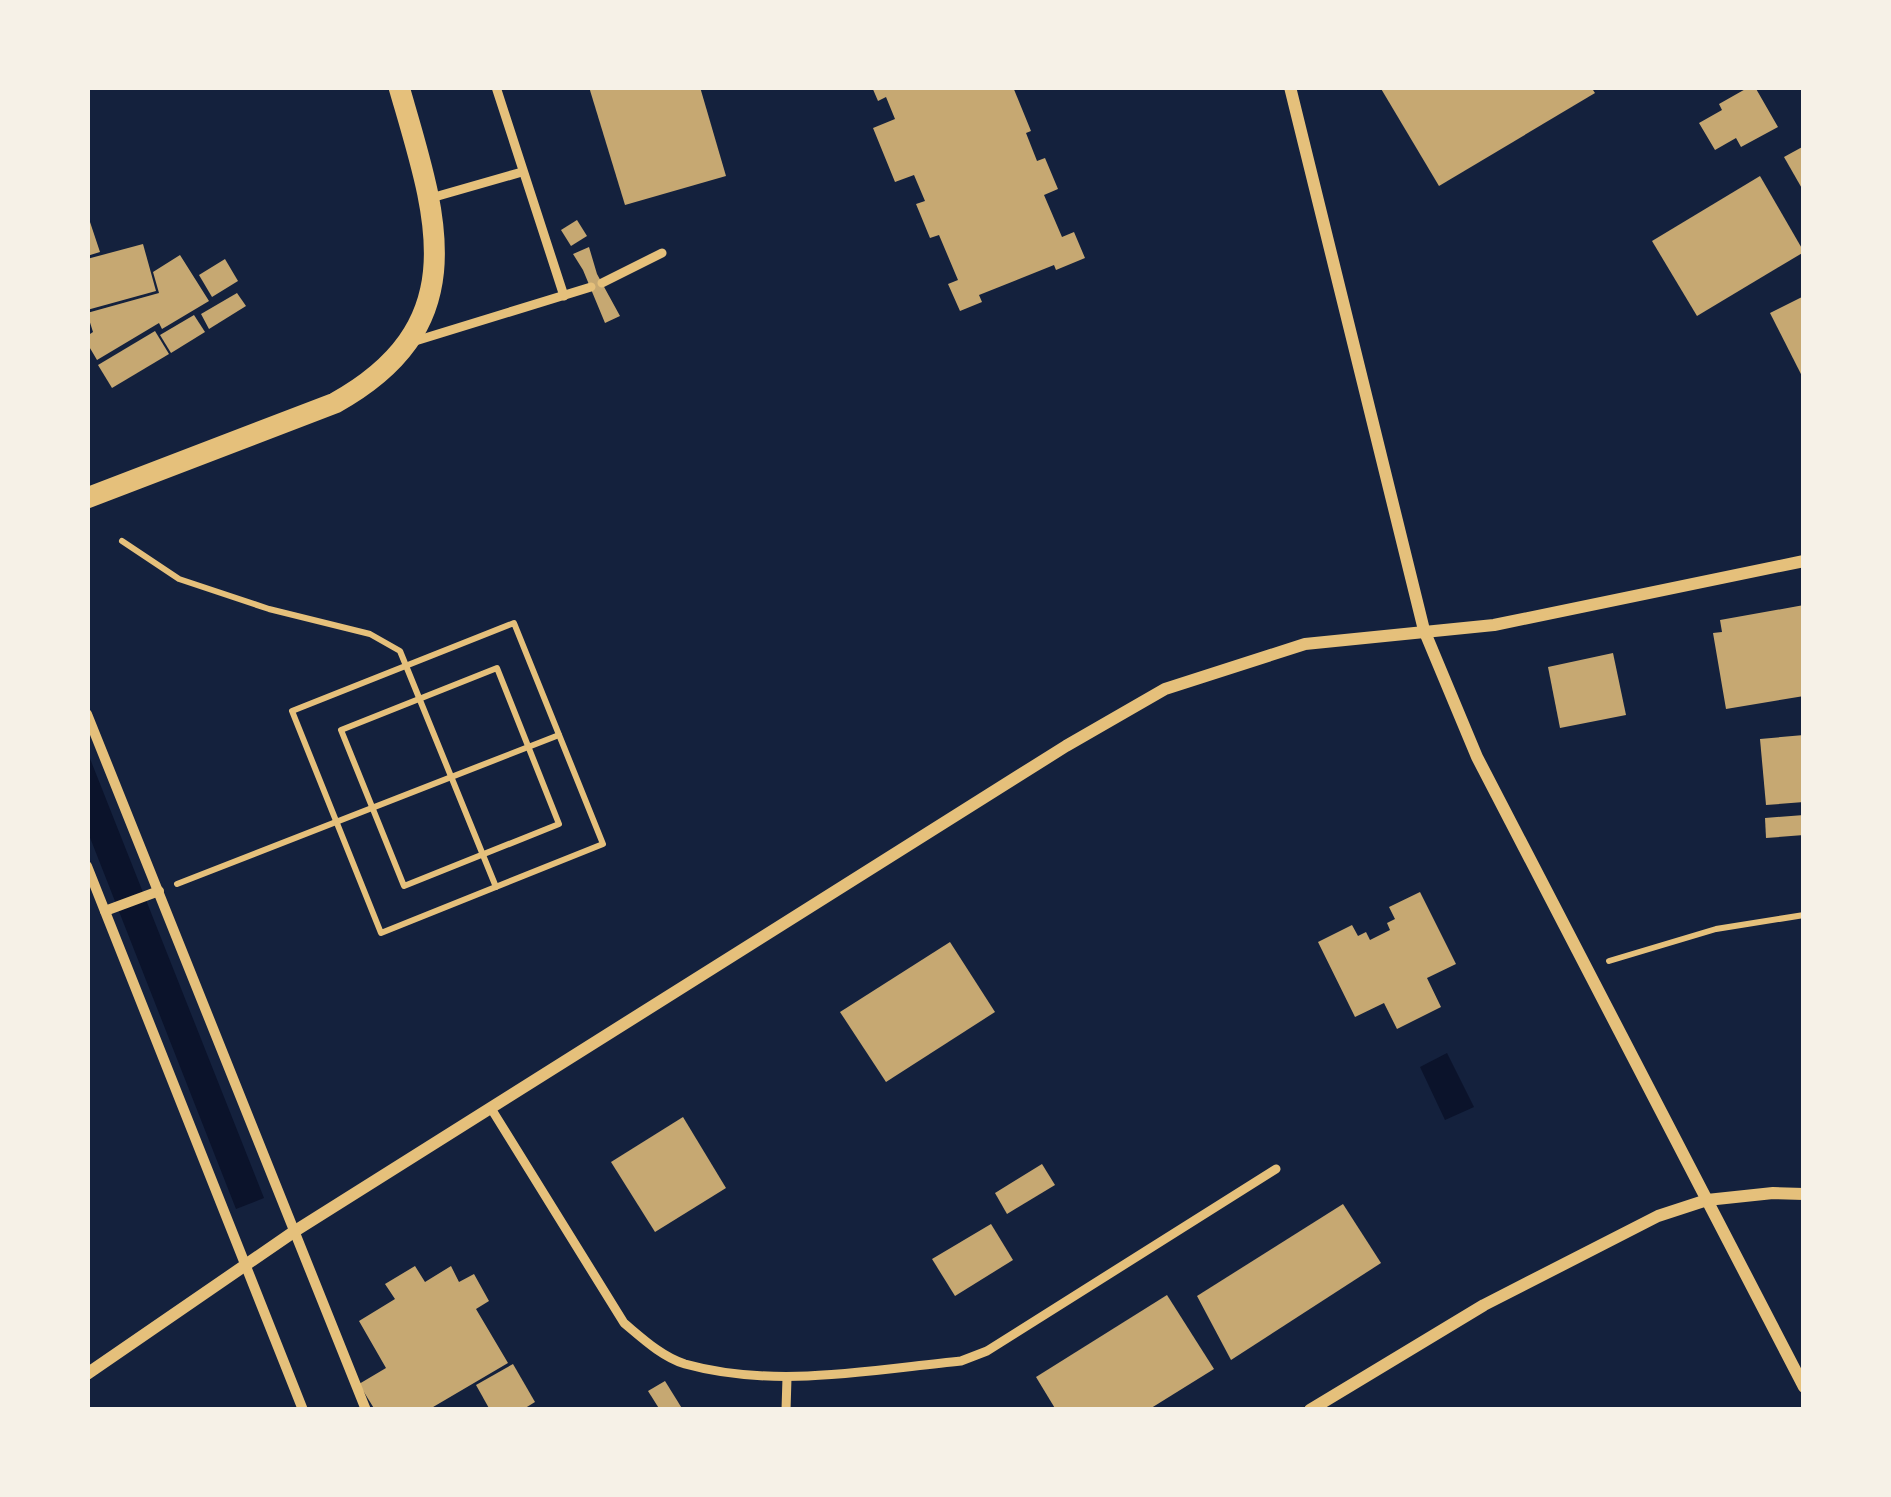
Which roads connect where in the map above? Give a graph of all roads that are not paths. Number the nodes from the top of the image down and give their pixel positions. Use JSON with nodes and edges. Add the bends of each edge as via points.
{"nodes":[{"id":1,"x":398,"y":87,"type":"edge"},
{"id":2,"x":496,"y":87,"type":"edge"},
{"id":3,"x":1290,"y":87,"type":"edge"},
{"id":4,"x":521,"y":172,"type":"junction"},
{"id":5,"x":431,"y":198,"type":"junction"},
{"id":6,"x":662,"y":254,"type":"dead end"},
{"id":7,"x":564,"y":296,"type":"junction"},
{"id":8,"x":407,"y":343,"type":"junction"},
{"id":9,"x":87,"y":498,"type":"edge"},
{"id":10,"x":1804,"y":561,"type":"edge"},
{"id":11,"x":1424,"y":630,"type":"junction"},
{"id":12,"x":87,"y":714,"type":"edge"},
{"id":13,"x":87,"y":866,"type":"edge"},
{"id":14,"x":159,"y":891,"type":"junction"},
{"id":15,"x":105,"y":911,"type":"junction"},
{"id":16,"x":492,"y":1110,"type":"junction"},
{"id":17,"x":1276,"y":1169,"type":"dead end"},
{"id":18,"x":1804,"y":1194,"type":"edge"},
{"id":19,"x":1707,"y":1199,"type":"junction"},
{"id":20,"x":295,"y":1231,"type":"junction"},
{"id":21,"x":244,"y":1265,"type":"junction"},
{"id":22,"x":87,"y":1374,"type":"edge"},
{"id":23,"x":787,"y":1378,"type":"junction"},
{"id":24,"x":1804,"y":1387,"type":"edge"},
{"id":25,"x":303,"y":1410,"type":"edge"},
{"id":26,"x":366,"y":1410,"type":"edge"},
{"id":27,"x":786,"y":1410,"type":"edge"},
{"id":28,"x":1310,"y":1410,"type":"edge"}],
"edges":[{"from":1,"to":5,"type":"street"},
{"from":2,"to":4,"type":"lane"},
{"from":3,"to":11,"type":"street"},
{"from":4,"to":5,"type":"lane"},
{"from":4,"to":7,"type":"lane"},
{"from":5,"to":8,"type":"street","via":[[434,274]]},
{"from":6,"to":7,"type":"lane"},
{"from":7,"to":8,"type":"lane"},
{"from":8,"to":9,"type":"street","via":[[362,388],[334,403]]},
{"from":10,"to":11,"type":"street","via":[[1494,625]]},
{"from":11,"to":16,"type":"street","via":[[1305,644],[1165,689]]},
{"from":11,"to":19,"type":"street","via":[[1477,757]]},
{"from":12,"to":14,"type":"street"},
{"from":13,"to":15,"type":"street"},
{"from":14,"to":15,"type":"street"},
{"from":14,"to":20,"type":"street"},
{"from":15,"to":21,"type":"street"},
{"from":16,"to":20,"type":"street"},
{"from":16,"to":23,"type":"lane","via":[[624,1323],[682,1363]]},
{"from":17,"to":23,"type":"lane","via":[[987,1352]]},
{"from":18,"to":19,"type":"street"},
{"from":19,"to":24,"type":"street"},
{"from":19,"to":28,"type":"street","via":[[1484,1305]]},
{"from":20,"to":21,"type":"street"},
{"from":20,"to":26,"type":"street"},
{"from":21,"to":22,"type":"street"},
{"from":21,"to":25,"type":"street"},
{"from":23,"to":27,"type":"lane"}]}
